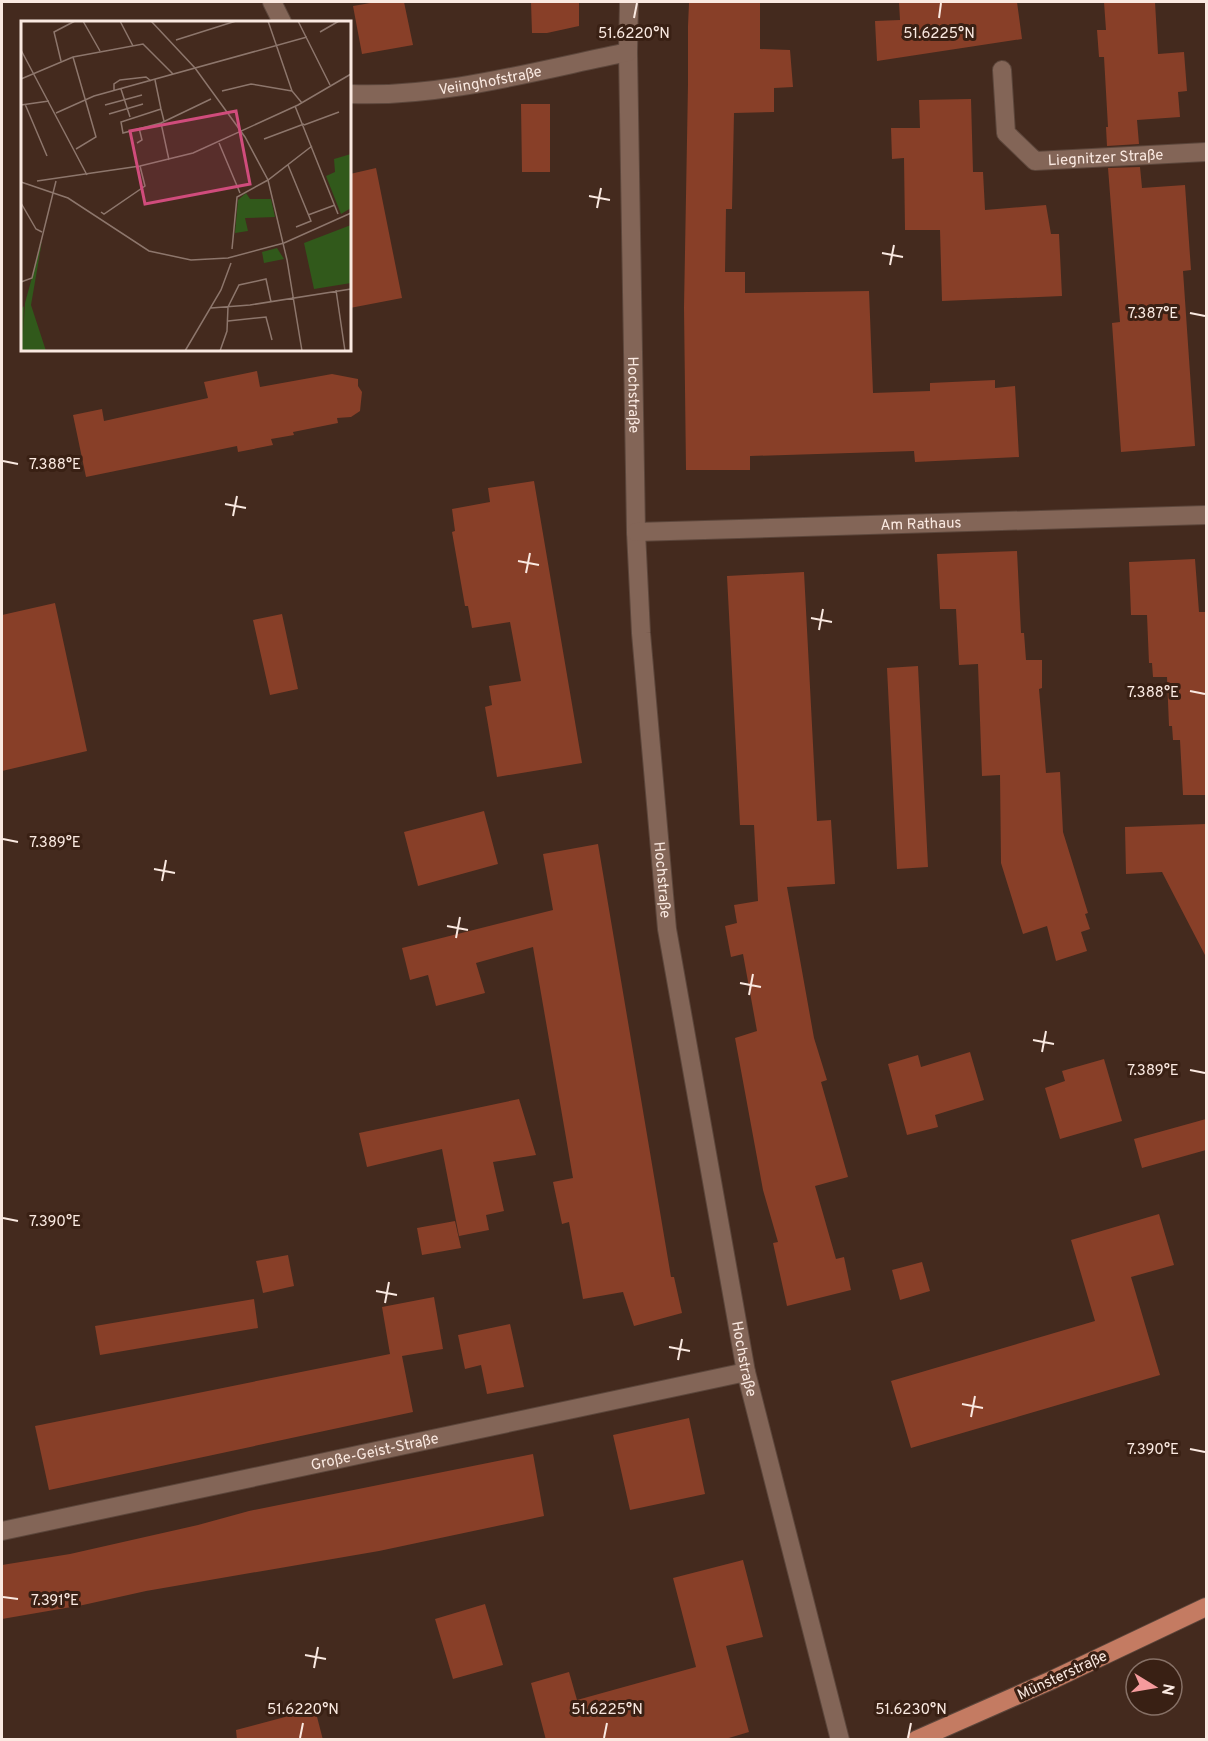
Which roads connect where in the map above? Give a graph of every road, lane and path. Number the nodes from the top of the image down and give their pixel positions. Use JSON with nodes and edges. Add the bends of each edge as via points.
{"nodes":[{"id":1,"x":272,"y":2,"type":"edge"},
{"id":2,"x":629,"y":2,"type":"edge"},
{"id":3,"x":282,"y":21,"type":"edge"},
{"id":4,"x":628,"y":52,"type":"junction"},
{"id":5,"x":1002,"y":70,"type":"dead end"},
{"id":6,"x":351,"y":94,"type":"edge"},
{"id":7,"x":1206,"y":152,"type":"edge"},
{"id":8,"x":1206,"y":515,"type":"edge"},
{"id":9,"x":636,"y":532,"type":"junction"},
{"id":10,"x":746,"y":1372,"type":"junction"},
{"id":11,"x":2,"y":1531,"type":"edge"},
{"id":12,"x":1206,"y":1607,"type":"edge"},
{"id":13,"x":840,"y":1740,"type":"edge"},
{"id":14,"x":916,"y":1740,"type":"edge"}],
"edges":[{"from":1,"to":3,"type":"street"},
{"from":2,"to":4,"type":"street","name":"Hochstraße"},
{"from":4,"to":6,"type":"street","name":"Veiinghofstraße","via":[[447,87],[381,95]]},
{"from":4,"to":9,"type":"street","name":"Hochstraße"},
{"from":5,"to":7,"type":"street","name":"Liegnitzer Straße","via":[[1006,133],[1035,161]]},
{"from":8,"to":9,"type":"street","name":"Am Rathaus"},
{"from":9,"to":10,"type":"street","name":"Hochstraße","via":[[667,929]]},
{"from":10,"to":11,"type":"street","name":"Große-Geist-Straße"},
{"from":10,"to":13,"type":"street","name":"Hochstraße"},
{"from":12,"to":14,"type":"main road","name":"Münsterstraße"}]}
